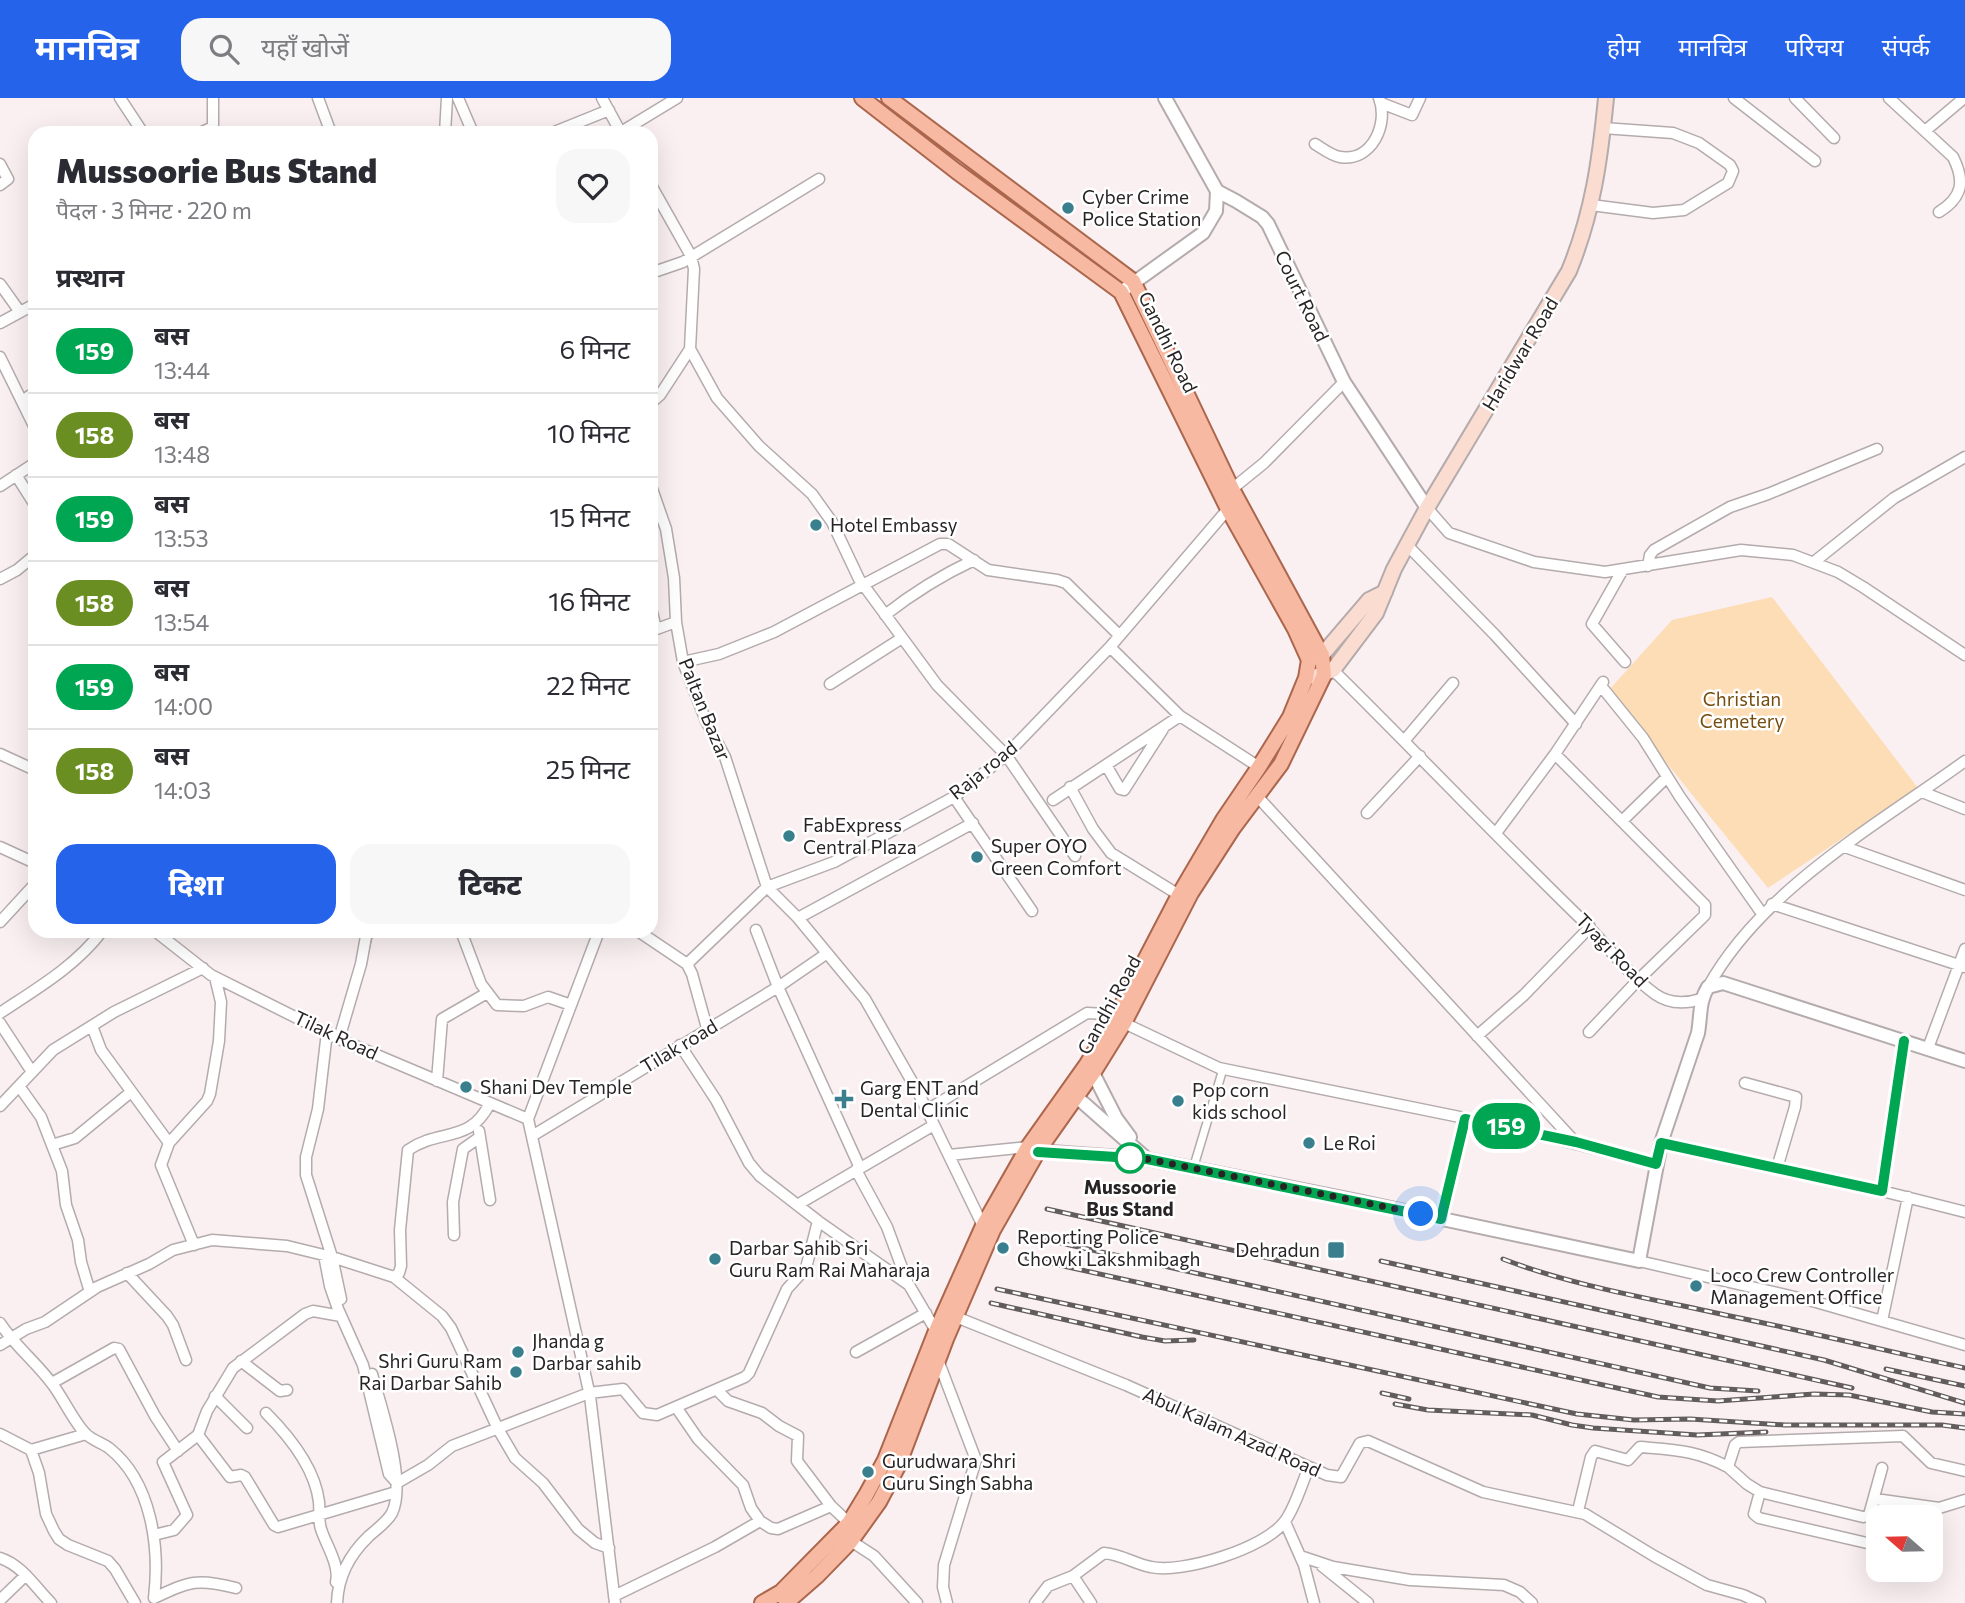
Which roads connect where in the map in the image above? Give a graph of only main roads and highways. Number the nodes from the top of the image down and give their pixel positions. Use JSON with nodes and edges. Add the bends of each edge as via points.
{"nodes":[{"id":1,"x":862,"y":98,"type":"edge"},
{"id":2,"x":890,"y":98,"type":"edge"},
{"id":3,"x":1606,"y":98,"type":"edge"},
{"id":4,"x":1385,"y":592,"type":"junction"},
{"id":5,"x":1316,"y":657,"type":"junction"},
{"id":6,"x":1328,"y":673,"type":"junction"},
{"id":7,"x":1306,"y":678,"type":"junction"},
{"id":8,"x":1119,"y":1021,"type":"junction"},
{"id":9,"x":1072,"y":1093,"type":"junction"},
{"id":10,"x":1033,"y":1149,"type":"junction"},
{"id":11,"x":933,"y":1356,"type":"junction"},
{"id":12,"x":762,"y":1603,"type":"edge"},
{"id":13,"x":786,"y":1603,"type":"edge"}],
"edges":[{"from":1,"to":5,"type":"main road","name":"Gandhi Road","via":[[1121,292],[1228,509],[1295,629]]},
{"from":2,"to":5,"type":"main road","name":"Gandhi Road","via":[[1133,281]]},
{"from":3,"to":4,"type":"main road","name":"Haridwar Road","via":[[1591,205],[1569,271],[1427,508]]},
{"from":4,"to":5,"type":"main road","name":"Haridwar Road","via":[[1369,600]]},
{"from":4,"to":6,"type":"main road","name":"Haridwar Road","via":[[1376,613]]},
{"from":5,"to":6,"type":"main road"},
{"from":5,"to":7,"type":"main road","name":"Gandhi Road"},
{"from":6,"to":7,"type":"main road"},
{"from":6,"to":8,"type":"main road","name":"Gandhi Road","via":[[1281,764],[1191,893]]},
{"from":7,"to":8,"type":"main road","name":"Gandhi Road","via":[[1290,717],[1179,895]]},
{"from":8,"to":9,"type":"main road","name":"Gandhi Road"},
{"from":8,"to":9,"type":"main road","name":"Gandhi Road","via":[[1093,1073]]},
{"from":9,"to":10,"type":"main road","name":"Gandhi Road"},
{"from":10,"to":11,"type":"main road","name":"Gandhi Road","via":[[956,1317]]},
{"from":10,"to":11,"type":"main road","name":"Gandhi Road","via":[[983,1226],[936,1331]]},
{"from":11,"to":12,"type":"main road","via":[[849,1523],[781,1592]]},
{"from":11,"to":13,"type":"main road","via":[[898,1466],[879,1502],[850,1541]]}]}
